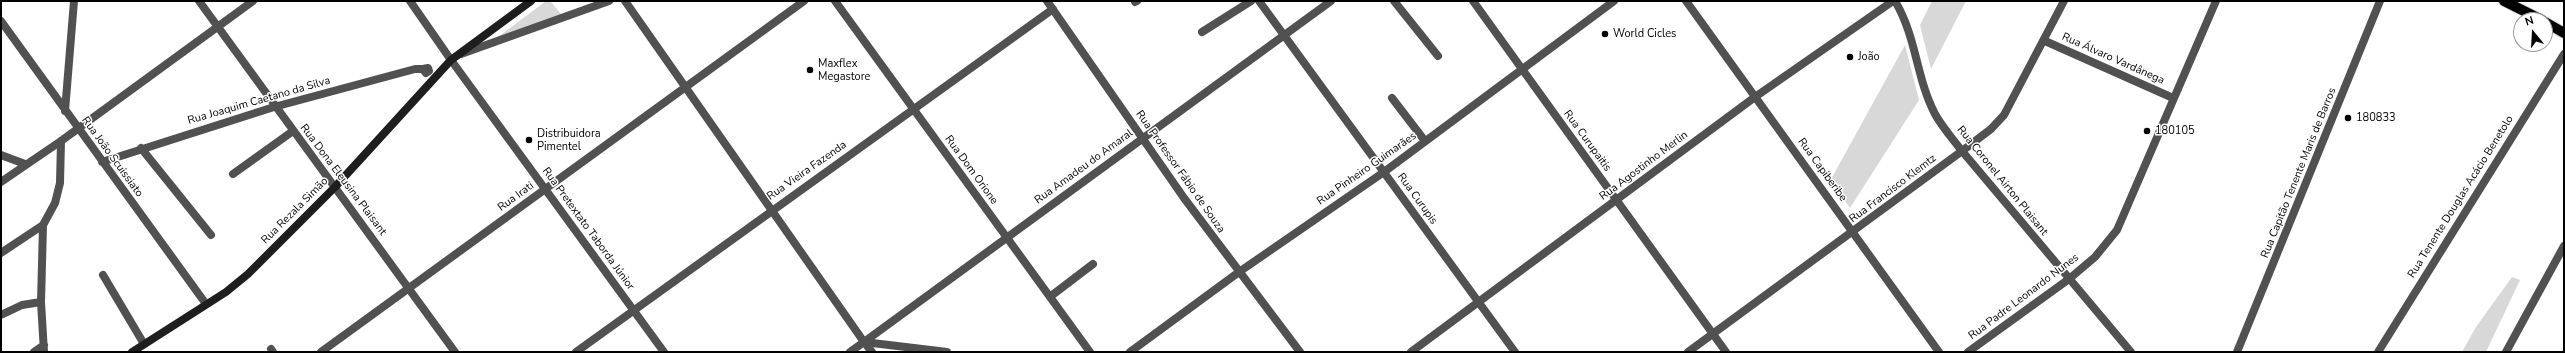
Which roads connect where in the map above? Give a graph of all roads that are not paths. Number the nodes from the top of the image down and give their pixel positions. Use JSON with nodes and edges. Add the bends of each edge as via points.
{"nodes":[{"id":1,"x":74,"y":1,"type":"edge"},
{"id":2,"x":199,"y":1,"type":"edge"},
{"id":3,"x":253,"y":1,"type":"edge"},
{"id":4,"x":410,"y":1,"type":"edge"},
{"id":5,"x":531,"y":1,"type":"edge"},
{"id":6,"x":609,"y":1,"type":"edge"},
{"id":7,"x":625,"y":1,"type":"edge"},
{"id":8,"x":804,"y":1,"type":"edge"},
{"id":9,"x":835,"y":1,"type":"edge"},
{"id":10,"x":1047,"y":1,"type":"edge"},
{"id":11,"x":1251,"y":1,"type":"edge"},
{"id":12,"x":1259,"y":1,"type":"edge"},
{"id":13,"x":1331,"y":1,"type":"edge"},
{"id":14,"x":1394,"y":1,"type":"edge"},
{"id":15,"x":1472,"y":1,"type":"edge"},
{"id":16,"x":1614,"y":1,"type":"edge"},
{"id":17,"x":1686,"y":1,"type":"edge"},
{"id":18,"x":1894,"y":1,"type":"edge"},
{"id":19,"x":2064,"y":1,"type":"edge"},
{"id":20,"x":2216,"y":1,"type":"edge"},
{"id":21,"x":2380,"y":1,"type":"edge"},
{"id":22,"x":2504,"y":1,"type":"edge"},
{"id":23,"x":1053,"y":9,"type":"junction"},
{"id":24,"x":2526,"y":12,"type":"edge"},
{"id":25,"x":1,"y":21,"type":"edge"},
{"id":26,"x":218,"y":27,"type":"junction"},
{"id":27,"x":2553,"y":27,"type":"edge"},
{"id":28,"x":1202,"y":32,"type":"dead end"},
{"id":29,"x":2564,"y":33,"type":"edge"},
{"id":30,"x":1284,"y":36,"type":"junction"},
{"id":31,"x":2045,"y":41,"type":"junction"},
{"id":32,"x":2564,"y":54,"type":"edge"},
{"id":33,"x":1438,"y":56,"type":"dead end"},
{"id":34,"x":455,"y":57,"type":"junction"},
{"id":35,"x":423,"y":69,"type":"dead end"},
{"id":36,"x":1522,"y":69,"type":"junction"},
{"id":37,"x":686,"y":87,"type":"junction"},
{"id":38,"x":1755,"y":97,"type":"junction"},
{"id":39,"x":1392,"y":98,"type":"dead end"},
{"id":40,"x":2173,"y":98,"type":"junction"},
{"id":41,"x":274,"y":107,"type":"junction"},
{"id":42,"x":913,"y":109,"type":"junction"},
{"id":43,"x":65,"y":111,"type":"junction"},
{"id":44,"x":77,"y":128,"type":"junction"},
{"id":45,"x":292,"y":130,"type":"junction"},
{"id":46,"x":1143,"y":138,"type":"junction"},
{"id":47,"x":61,"y":141,"type":"junction"},
{"id":48,"x":1425,"y":141,"type":"junction"},
{"id":49,"x":141,"y":148,"type":"junction"},
{"id":50,"x":1962,"y":151,"type":"junction"},
{"id":51,"x":1,"y":155,"type":"edge"},
{"id":52,"x":102,"y":162,"type":"junction"},
{"id":53,"x":25,"y":164,"type":"junction"},
{"id":54,"x":1384,"y":172,"type":"junction"},
{"id":55,"x":233,"y":174,"type":"dead end"},
{"id":56,"x":1,"y":182,"type":"edge"},
{"id":57,"x":335,"y":187,"type":"junction"},
{"id":58,"x":546,"y":189,"type":"junction"},
{"id":59,"x":1616,"y":200,"type":"junction"},
{"id":60,"x":771,"y":210,"type":"junction"},
{"id":61,"x":43,"y":225,"type":"junction"},
{"id":62,"x":1854,"y":231,"type":"junction"},
{"id":63,"x":211,"y":235,"type":"dead end"},
{"id":64,"x":1006,"y":237,"type":"junction"},
{"id":65,"x":2564,"y":246,"type":"edge"},
{"id":66,"x":1,"y":253,"type":"edge"},
{"id":67,"x":1092,"y":264,"type":"dead end"},
{"id":68,"x":1239,"y":272,"type":"junction"},
{"id":69,"x":104,"y":275,"type":"dead end"},
{"id":70,"x":2069,"y":279,"type":"junction"},
{"id":71,"x":409,"y":287,"type":"junction"},
{"id":72,"x":1050,"y":296,"type":"junction"},
{"id":73,"x":41,"y":302,"type":"junction"},
{"id":74,"x":1479,"y":303,"type":"junction"},
{"id":75,"x":206,"y":304,"type":"junction"},
{"id":76,"x":633,"y":311,"type":"junction"},
{"id":77,"x":1,"y":315,"type":"edge"},
{"id":78,"x":1713,"y":334,"type":"junction"},
{"id":79,"x":864,"y":342,"type":"junction"},
{"id":80,"x":144,"y":344,"type":"junction"},
{"id":81,"x":44,"y":349,"type":"edge"},
{"id":82,"x":34,"y":352,"type":"edge"},
{"id":83,"x":132,"y":352,"type":"edge"},
{"id":84,"x":321,"y":352,"type":"edge"},
{"id":85,"x":455,"y":352,"type":"edge"},
{"id":86,"x":576,"y":352,"type":"edge"},
{"id":87,"x":664,"y":352,"type":"edge"},
{"id":88,"x":850,"y":352,"type":"edge"},
{"id":89,"x":872,"y":352,"type":"edge"},
{"id":90,"x":947,"y":352,"type":"edge"},
{"id":91,"x":1090,"y":352,"type":"edge"},
{"id":92,"x":1130,"y":352,"type":"edge"},
{"id":93,"x":1300,"y":352,"type":"edge"},
{"id":94,"x":1411,"y":352,"type":"edge"},
{"id":95,"x":1515,"y":352,"type":"edge"},
{"id":96,"x":1688,"y":352,"type":"edge"},
{"id":97,"x":1726,"y":352,"type":"edge"},
{"id":98,"x":1939,"y":352,"type":"edge"},
{"id":99,"x":1968,"y":352,"type":"edge"},
{"id":100,"x":2131,"y":352,"type":"edge"},
{"id":101,"x":2239,"y":352,"type":"edge"},
{"id":102,"x":2378,"y":352,"type":"edge"},
{"id":103,"x":2506,"y":352,"type":"edge"}],
"edges":[{"from":1,"to":43,"type":"street"},
{"from":2,"to":26,"type":"street","name":"Rua Dona Eleusina Plaisant"},
{"from":3,"to":26,"type":"street"},
{"from":4,"to":34,"type":"street","name":"Rua Pretextato Taborda Júnior"},
{"from":5,"to":34,"type":"main road","name":"Rua Rezala Simão"},
{"from":6,"to":34,"type":"street"},
{"from":7,"to":37,"type":"street"},
{"from":8,"to":37,"type":"street","name":"Rua Irati"},
{"from":9,"to":42,"type":"street","name":"Rua Dom Orione"},
{"from":10,"to":23,"type":"street","name":"Rua Professor Fábio de Souza"},
{"from":11,"to":28,"type":"street"},
{"from":12,"to":30,"type":"street","name":"Rua Curupis"},
{"from":13,"to":30,"type":"street","name":"Rua Amadeu do Amaral"},
{"from":14,"to":33,"type":"street"},
{"from":15,"to":36,"type":"street","name":"Rua Curupaitis"},
{"from":16,"to":36,"type":"street","name":"Rua Pinheiro Guimarães"},
{"from":17,"to":38,"type":"street","name":"Rua Capiberibe"},
{"from":18,"to":38,"type":"street","name":"Rua Agostinho Merlin"},
{"from":18,"to":50,"type":"street","name":"Rua Coronel Airton Plaisant","via":[[1912,35],[1926,91],[1935,114]]},
{"from":19,"to":31,"type":"street","name":"Rua Francisco Klemtz"},
{"from":20,"to":40,"type":"street","name":"Rua Padre Leonardo Nunes"},
{"from":21,"to":101,"type":"street","name":"Rua Capitão Tenente Maris de Barros"},
{"from":22,"to":24,"type":"main road"},
{"from":23,"to":42,"type":"street","name":"Rua Vieira Fazenda"},
{"from":23,"to":46,"type":"street","name":"Rua Professor Fábio de Souza"},
{"from":25,"to":43,"type":"street","name":"Rua João Scuissiato"},
{"from":26,"to":41,"type":"street","name":"Rua Dona Eleusina Plaisant"},
{"from":26,"to":44,"type":"street"},
{"from":27,"to":29,"type":"main road"},
{"from":30,"to":46,"type":"street","name":"Rua Amadeu do Amaral"},
{"from":30,"to":54,"type":"street","name":"Rua Curupis"},
{"from":31,"to":40,"type":"street","name":"Rua Álvaro Vardânega"},
{"from":31,"to":50,"type":"street","name":"Rua Francisco Klemtz","via":[[2004,115],[1991,129]]},
{"from":32,"to":102,"type":"street","name":"Rua Tenente Douglas Acácio Benetolo"},
{"from":34,"to":57,"type":"main road","name":"Rua Rezala Simão"},
{"from":34,"to":58,"type":"street","name":"Rua Pretextato Taborda Júnior"},
{"from":35,"to":41,"type":"street","name":"Rua Joaquim Caetano da Silva"},
{"from":36,"to":48,"type":"street","name":"Rua Pinheiro Guimarães"},
{"from":36,"to":59,"type":"street","name":"Rua Curupaitis"},
{"from":37,"to":58,"type":"street","name":"Rua Irati"},
{"from":37,"to":60,"type":"street"},
{"from":38,"to":59,"type":"street","name":"Rua Agostinho Merlin"},
{"from":38,"to":62,"type":"street","name":"Rua Capiberibe"},
{"from":39,"to":48,"type":"street"},
{"from":40,"to":70,"type":"street","name":"Rua Padre Leonardo Nunes","via":[[2128,211],[2117,230],[2095,257]]},
{"from":41,"to":45,"type":"street","name":"Rua Dona Eleusina Plaisant"},
{"from":41,"to":49,"type":"street","name":"Rua Joaquim Caetano da Silva"},
{"from":42,"to":60,"type":"street","name":"Rua Vieira Fazenda"},
{"from":42,"to":64,"type":"street","name":"Rua Dom Orione"},
{"from":43,"to":44,"type":"street","name":"Rua João Scuissiato"},
{"from":44,"to":47,"type":"street"},
{"from":44,"to":52,"type":"street","name":"Rua João Scuissiato"},
{"from":45,"to":55,"type":"street"},
{"from":45,"to":57,"type":"street","name":"Rua Dona Eleusina Plaisant"},
{"from":46,"to":64,"type":"street","name":"Rua Amadeu do Amaral"},
{"from":46,"to":68,"type":"street","name":"Rua Professor Fábio de Souza"},
{"from":47,"to":53,"type":"street"},
{"from":47,"to":61,"type":"street","via":[[60,183],[56,203]]},
{"from":48,"to":54,"type":"street","name":"Rua Pinheiro Guimarães"},
{"from":49,"to":52,"type":"street","name":"Rua Joaquim Caetano da Silva"},
{"from":49,"to":63,"type":"street"},
{"from":50,"to":62,"type":"street","name":"Rua Francisco Klemtz"},
{"from":50,"to":70,"type":"street","name":"Rua Coronel Airton Plaisant"},
{"from":51,"to":53,"type":"street"},
{"from":52,"to":75,"type":"street","name":"Rua João Scuissiato"},
{"from":53,"to":56,"type":"street"},
{"from":54,"to":68,"type":"street","name":"Rua Pinheiro Guimarães"},
{"from":54,"to":74,"type":"street","name":"Rua Curupis"},
{"from":57,"to":71,"type":"street","name":"Rua Dona Eleusina Plaisant"},
{"from":57,"to":75,"type":"main road","name":"Rua Rezala Simão","via":[[248,274]]},
{"from":58,"to":71,"type":"street","name":"Rua Irati"},
{"from":58,"to":76,"type":"street","name":"Rua Pretextato Taborda Júnior"},
{"from":59,"to":74,"type":"street","name":"Rua Agostinho Merlin"},
{"from":59,"to":78,"type":"street","name":"Rua Curupaitis"},
{"from":60,"to":76,"type":"street","name":"Rua Vieira Fazenda"},
{"from":60,"to":79,"type":"street"},
{"from":61,"to":66,"type":"street"},
{"from":61,"to":73,"type":"street"},
{"from":62,"to":78,"type":"street","name":"Rua Francisco Klemtz"},
{"from":62,"to":98,"type":"street","name":"Rua Capiberibe"},
{"from":64,"to":72,"type":"street","name":"Rua Dom Orione"},
{"from":64,"to":79,"type":"street","name":"Rua Amadeu do Amaral"},
{"from":65,"to":103,"type":"street"},
{"from":67,"to":72,"type":"street"},
{"from":68,"to":92,"type":"street","name":"Rua Pinheiro Guimarães"},
{"from":68,"to":93,"type":"street","name":"Rua Professor Fábio de Souza"},
{"from":69,"to":80,"type":"street"},
{"from":70,"to":99,"type":"street","name":"Rua Padre Leonardo Nunes"},
{"from":70,"to":100,"type":"street","name":"Rua Coronel Airton Plaisant"},
{"from":71,"to":84,"type":"street","name":"Rua Irati"},
{"from":71,"to":85,"type":"street","name":"Rua Dona Eleusina Plaisant"},
{"from":72,"to":91,"type":"street","name":"Rua Dom Orione"},
{"from":73,"to":77,"type":"street","via":[[22,305]]},
{"from":73,"to":81,"type":"street"},
{"from":74,"to":94,"type":"street","name":"Rua Agostinho Merlin"},
{"from":74,"to":95,"type":"street","name":"Rua Curupis"},
{"from":75,"to":80,"type":"main road","name":"Rua Rezala Simão"},
{"from":76,"to":86,"type":"street","name":"Rua Vieira Fazenda"},
{"from":76,"to":87,"type":"street","name":"Rua Pretextato Taborda Júnior"},
{"from":78,"to":96,"type":"street","name":"Rua Francisco Klemtz"},
{"from":78,"to":97,"type":"street","name":"Rua Curupaitis"},
{"from":79,"to":88,"type":"street","name":"Rua Amadeu do Amaral"},
{"from":79,"to":89,"type":"street"},
{"from":79,"to":90,"type":"street"},
{"from":80,"to":83,"type":"main road","name":"Rua Rezala Simão"},
{"from":81,"to":82,"type":"street"}]}
